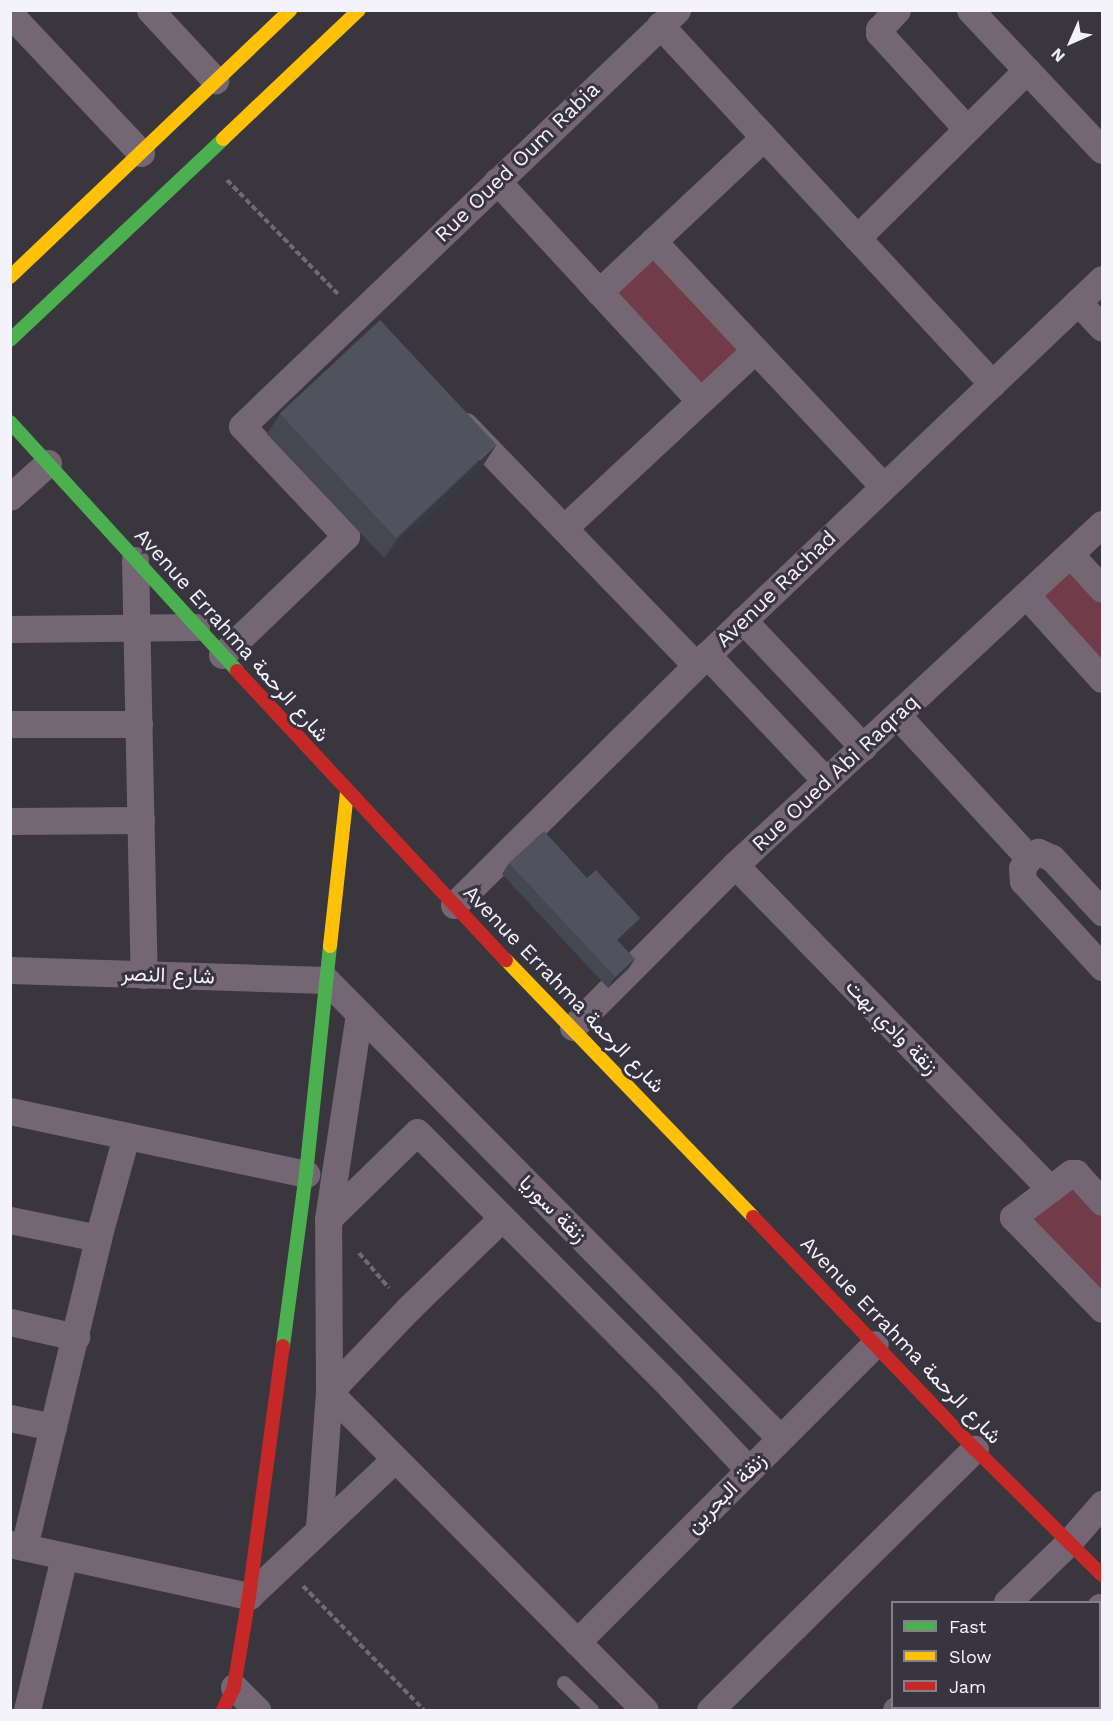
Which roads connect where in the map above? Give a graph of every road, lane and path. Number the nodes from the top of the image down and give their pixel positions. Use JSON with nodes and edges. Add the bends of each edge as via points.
{"nodes":[{"id":1,"x":150,"y":10,"type":"edge"},
{"id":2,"x":290,"y":10,"type":"edge"},
{"id":3,"x":359,"y":10,"type":"edge"},
{"id":4,"x":897,"y":10,"type":"edge"},
{"id":5,"x":970,"y":10,"type":"edge"},
{"id":6,"x":10,"y":14,"type":"edge"},
{"id":7,"x":669,"y":18,"type":"edge"},
{"id":8,"x":1027,"y":69,"type":"junction"},
{"id":9,"x":215,"y":80,"type":"junction"},
{"id":10,"x":966,"y":128,"type":"junction"},
{"id":11,"x":764,"y":137,"type":"junction"},
{"id":12,"x":1102,"y":150,"type":"edge"},
{"id":13,"x":141,"y":153,"type":"junction"},
{"id":14,"x":205,"y":157,"type":"junction"},
{"id":15,"x":497,"y":182,"type":"junction"},
{"id":16,"x":857,"y":238,"type":"junction"},
{"id":17,"x":653,"y":241,"type":"junction"},
{"id":18,"x":10,"y":277,"type":"edge"},
{"id":19,"x":1102,"y":279,"type":"edge"},
{"id":20,"x":599,"y":292,"type":"junction"},
{"id":21,"x":1078,"y":302,"type":"junction"},
{"id":22,"x":367,"y":323,"type":"junction"},
{"id":23,"x":1102,"y":328,"type":"edge"},
{"id":24,"x":10,"y":340,"type":"edge"},
{"id":25,"x":755,"y":350,"type":"junction"},
{"id":26,"x":992,"y":384,"type":"junction"},
{"id":27,"x":699,"y":400,"type":"junction"},
{"id":28,"x":449,"y":409,"type":"edge"},
{"id":29,"x":10,"y":422,"type":"edge"},
{"id":30,"x":48,"y":463,"type":"junction"},
{"id":31,"x":883,"y":486,"type":"junction"},
{"id":32,"x":10,"y":497,"type":"edge"},
{"id":33,"x":1102,"y":524,"type":"edge"},
{"id":34,"x":564,"y":528,"type":"junction"},
{"id":35,"x":1070,"y":554,"type":"junction"},
{"id":36,"x":135,"y":560,"type":"junction"},
{"id":37,"x":1102,"y":590,"type":"edge"},
{"id":38,"x":1026,"y":595,"type":"junction"},
{"id":39,"x":743,"y":620,"type":"junction"},
{"id":40,"x":196,"y":627,"type":"junction"},
{"id":41,"x":137,"y":628,"type":"junction"},
{"id":42,"x":10,"y":629,"type":"edge"},
{"id":43,"x":222,"y":655,"type":"junction"},
{"id":44,"x":701,"y":660,"type":"junction"},
{"id":45,"x":1102,"y":679,"type":"edge"},
{"id":46,"x":898,"y":716,"type":"junction"},
{"id":47,"x":10,"y":724,"type":"edge"},
{"id":48,"x":139,"y":724,"type":"junction"},
{"id":49,"x":863,"y":747,"type":"junction"},
{"id":50,"x":826,"y":781,"type":"junction"},
{"id":51,"x":347,"y":792,"type":"junction"},
{"id":52,"x":141,"y":820,"type":"junction"},
{"id":53,"x":10,"y":821,"type":"edge"},
{"id":54,"x":1029,"y":858,"type":"junction"},
{"id":55,"x":735,"y":865,"type":"junction"},
{"id":56,"x":454,"y":905,"type":"junction"},
{"id":57,"x":1102,"y":912,"type":"edge"},
{"id":58,"x":1102,"y":967,"type":"edge"},
{"id":59,"x":10,"y":970,"type":"edge"},
{"id":60,"x":144,"y":975,"type":"junction"},
{"id":61,"x":326,"y":980,"type":"junction"},
{"id":62,"x":359,"y":1014,"type":"junction"},
{"id":63,"x":573,"y":1027,"type":"junction"},
{"id":64,"x":10,"y":1111,"type":"edge"},
{"id":65,"x":126,"y":1136,"type":"junction"},
{"id":66,"x":306,"y":1174,"type":"junction"},
{"id":67,"x":1050,"y":1189,"type":"junction"},
{"id":68,"x":1102,"y":1203,"type":"edge"},
{"id":69,"x":502,"y":1218,"type":"junction"},
{"id":70,"x":328,"y":1219,"type":"junction"},
{"id":71,"x":10,"y":1220,"type":"edge"},
{"id":72,"x":98,"y":1238,"type":"junction"},
{"id":73,"x":1102,"y":1308,"type":"edge"},
{"id":74,"x":408,"y":1309,"type":"junction"},
{"id":75,"x":10,"y":1322,"type":"edge"},
{"id":76,"x":76,"y":1337,"type":"junction"},
{"id":77,"x":875,"y":1344,"type":"junction"},
{"id":78,"x":329,"y":1392,"type":"junction"},
{"id":79,"x":10,"y":1418,"type":"edge"},
{"id":80,"x":53,"y":1427,"type":"junction"},
{"id":81,"x":780,"y":1438,"type":"junction"},
{"id":82,"x":975,"y":1449,"type":"junction"},
{"id":83,"x":395,"y":1459,"type":"junction"},
{"id":84,"x":749,"y":1470,"type":"junction"},
{"id":85,"x":1102,"y":1504,"type":"edge"},
{"id":86,"x":319,"y":1528,"type":"junction"},
{"id":87,"x":1068,"y":1543,"type":"junction"},
{"id":88,"x":17,"y":1545,"type":"edge"},
{"id":89,"x":64,"y":1557,"type":"junction"},
{"id":90,"x":281,"y":1564,"type":"junction"},
{"id":91,"x":1101,"y":1575,"type":"edge"},
{"id":92,"x":249,"y":1596,"type":"junction"},
{"id":93,"x":1008,"y":1601,"type":"edge"},
{"id":94,"x":1100,"y":1601,"type":"edge"},
{"id":95,"x":577,"y":1642,"type":"junction"},
{"id":96,"x":564,"y":1683,"type":"dead end"},
{"id":97,"x":229,"y":1699,"type":"edge"},
{"id":98,"x":27,"y":1710,"type":"edge"},
{"id":99,"x":257,"y":1710,"type":"edge"},
{"id":100,"x":424,"y":1710,"type":"edge"},
{"id":101,"x":592,"y":1710,"type":"edge"},
{"id":102,"x":645,"y":1710,"type":"edge"},
{"id":103,"x":710,"y":1710,"type":"edge"}],
"edges":[{"from":1,"to":9,"type":"street"},
{"from":2,"to":9,"type":"street"},
{"from":3,"to":14,"type":"street"},
{"from":4,"to":10,"type":"street","via":[[879,33]]},
{"from":5,"to":8,"type":"street"},
{"from":6,"to":13,"type":"street"},
{"from":7,"to":11,"type":"street"},
{"from":7,"to":15,"type":"street","name":"Rue Oued Oum Rabia"},
{"from":8,"to":10,"type":"street"},
{"from":8,"to":12,"type":"street"},
{"from":9,"to":13,"type":"street"},
{"from":10,"to":16,"type":"street"},
{"from":11,"to":16,"type":"street"},
{"from":11,"to":17,"type":"street"},
{"from":13,"to":18,"type":"street"},
{"from":14,"to":22,"type":"path"},
{"from":14,"to":24,"type":"street"},
{"from":15,"to":20,"type":"street"},
{"from":15,"to":22,"type":"street","name":"Rue Oued Oum Rabia"},
{"from":16,"to":26,"type":"street"},
{"from":17,"to":20,"type":"street"},
{"from":17,"to":25,"type":"street"},
{"from":19,"to":21,"type":"street","name":"Avenue Rachad"},
{"from":20,"to":27,"type":"street"},
{"from":21,"to":23,"type":"street"},
{"from":21,"to":26,"type":"street","name":"Avenue Rachad"},
{"from":22,"to":43,"type":"street","name":"Rue Oued Oum Rabia","via":[[242,426],[346,536]]},
{"from":25,"to":27,"type":"street"},
{"from":25,"to":31,"type":"street"},
{"from":26,"to":31,"type":"street","name":"Avenue Rachad"},
{"from":27,"to":34,"type":"street"},
{"from":28,"to":34,"type":"street"},
{"from":29,"to":30,"type":"street","name":"Avenue Errahma شارع الرحمة"},
{"from":30,"to":32,"type":"street"},
{"from":30,"to":36,"type":"street","name":"Avenue Errahma شارع الرحمة"},
{"from":31,"to":39,"type":"street","name":"Avenue Rachad"},
{"from":33,"to":35,"type":"street","name":"Rue Oued Abi Raqraq"},
{"from":34,"to":44,"type":"street"},
{"from":35,"to":37,"type":"street"},
{"from":35,"to":38,"type":"street","name":"Rue Oued Abi Raqraq"},
{"from":36,"to":40,"type":"street","name":"Avenue Errahma شارع الرحمة"},
{"from":36,"to":41,"type":"street"},
{"from":38,"to":45,"type":"street"},
{"from":38,"to":46,"type":"street","name":"Rue Oued Abi Raqraq"},
{"from":39,"to":44,"type":"street","name":"Avenue Rachad"},
{"from":39,"to":49,"type":"street"},
{"from":40,"to":41,"type":"street"},
{"from":40,"to":43,"type":"street","name":"Avenue Errahma شارع الرحمة"},
{"from":41,"to":42,"type":"street"},
{"from":41,"to":48,"type":"street"},
{"from":43,"to":51,"type":"street","name":"Avenue Errahma شارع الرحمة"},
{"from":44,"to":50,"type":"street"},
{"from":44,"to":56,"type":"street","name":"Avenue Rachad"},
{"from":46,"to":49,"type":"street","name":"Rue Oued Abi Raqraq"},
{"from":46,"to":54,"type":"street"},
{"from":47,"to":48,"type":"street"},
{"from":48,"to":52,"type":"street"},
{"from":49,"to":50,"type":"street","name":"Rue Oued Abi Raqraq"},
{"from":50,"to":55,"type":"street","name":"Rue Oued Abi Raqraq"},
{"from":51,"to":56,"type":"street","name":"Avenue Errahma شارع الرحمة"},
{"from":51,"to":61,"type":"street"},
{"from":52,"to":53,"type":"street"},
{"from":52,"to":60,"type":"street"},
{"from":54,"to":57,"type":"street","via":[[1038,852],[1052,858]]},
{"from":54,"to":58,"type":"street","via":[[1022,868],[1023,881]]},
{"from":55,"to":63,"type":"street","name":"Rue Oued Abi Raqraq"},
{"from":55,"to":67,"type":"street","name":"زنقة وادي بهت"},
{"from":56,"to":63,"type":"street","name":"Avenue Errahma شارع الرحمة"},
{"from":59,"to":60,"type":"street","name":"شارع النصر"},
{"from":60,"to":61,"type":"street","name":"شارع النصر"},
{"from":61,"to":62,"type":"street","name":"زنقة سوريا"},
{"from":61,"to":66,"type":"street"},
{"from":62,"to":70,"type":"street"},
{"from":62,"to":81,"type":"street","name":"زنقة سوريا"},
{"from":63,"to":77,"type":"street","name":"Avenue Errahma شارع الرحمة"},
{"from":64,"to":65,"type":"street"},
{"from":65,"to":66,"type":"street"},
{"from":65,"to":72,"type":"street"},
{"from":66,"to":92,"type":"street"},
{"from":67,"to":68,"type":"street","via":[[1073,1173]]},
{"from":67,"to":73,"type":"street","via":[[1012,1217]]},
{"from":69,"to":70,"type":"street","name":"زنقة سوريا","via":[[417,1132]]},
{"from":69,"to":74,"type":"street"},
{"from":69,"to":84,"type":"street","name":"زنقة سوريا"},
{"from":70,"to":74,"type":"path"},
{"from":70,"to":78,"type":"street"},
{"from":71,"to":72,"type":"street"},
{"from":72,"to":76,"type":"street"},
{"from":74,"to":78,"type":"street"},
{"from":75,"to":76,"type":"street"},
{"from":76,"to":80,"type":"street"},
{"from":77,"to":81,"type":"street","name":"زنقة البحرين"},
{"from":77,"to":82,"type":"street","name":"Avenue Errahma شارع الرحمة"},
{"from":78,"to":83,"type":"street"},
{"from":78,"to":86,"type":"street"},
{"from":79,"to":80,"type":"street"},
{"from":80,"to":88,"type":"street"},
{"from":81,"to":84,"type":"street","name":"زنقة البحرين"},
{"from":82,"to":87,"type":"street","name":"Avenue Errahma شارع الرحمة"},
{"from":82,"to":103,"type":"street"},
{"from":83,"to":86,"type":"street"},
{"from":83,"to":95,"type":"street"},
{"from":84,"to":95,"type":"street","name":"زنقة البحرين"},
{"from":85,"to":87,"type":"street"},
{"from":86,"to":90,"type":"street"},
{"from":87,"to":91,"type":"street","name":"Avenue Errahma شارع الرحمة"},
{"from":87,"to":93,"type":"street"},
{"from":88,"to":89,"type":"street"},
{"from":89,"to":92,"type":"street"},
{"from":89,"to":98,"type":"street"},
{"from":90,"to":92,"type":"street"},
{"from":90,"to":100,"type":"path"},
{"from":91,"to":94,"type":"street"},
{"from":92,"to":97,"type":"street"},
{"from":95,"to":102,"type":"street"},
{"from":96,"to":101,"type":"lane"},
{"from":97,"to":99,"type":"street"}]}
